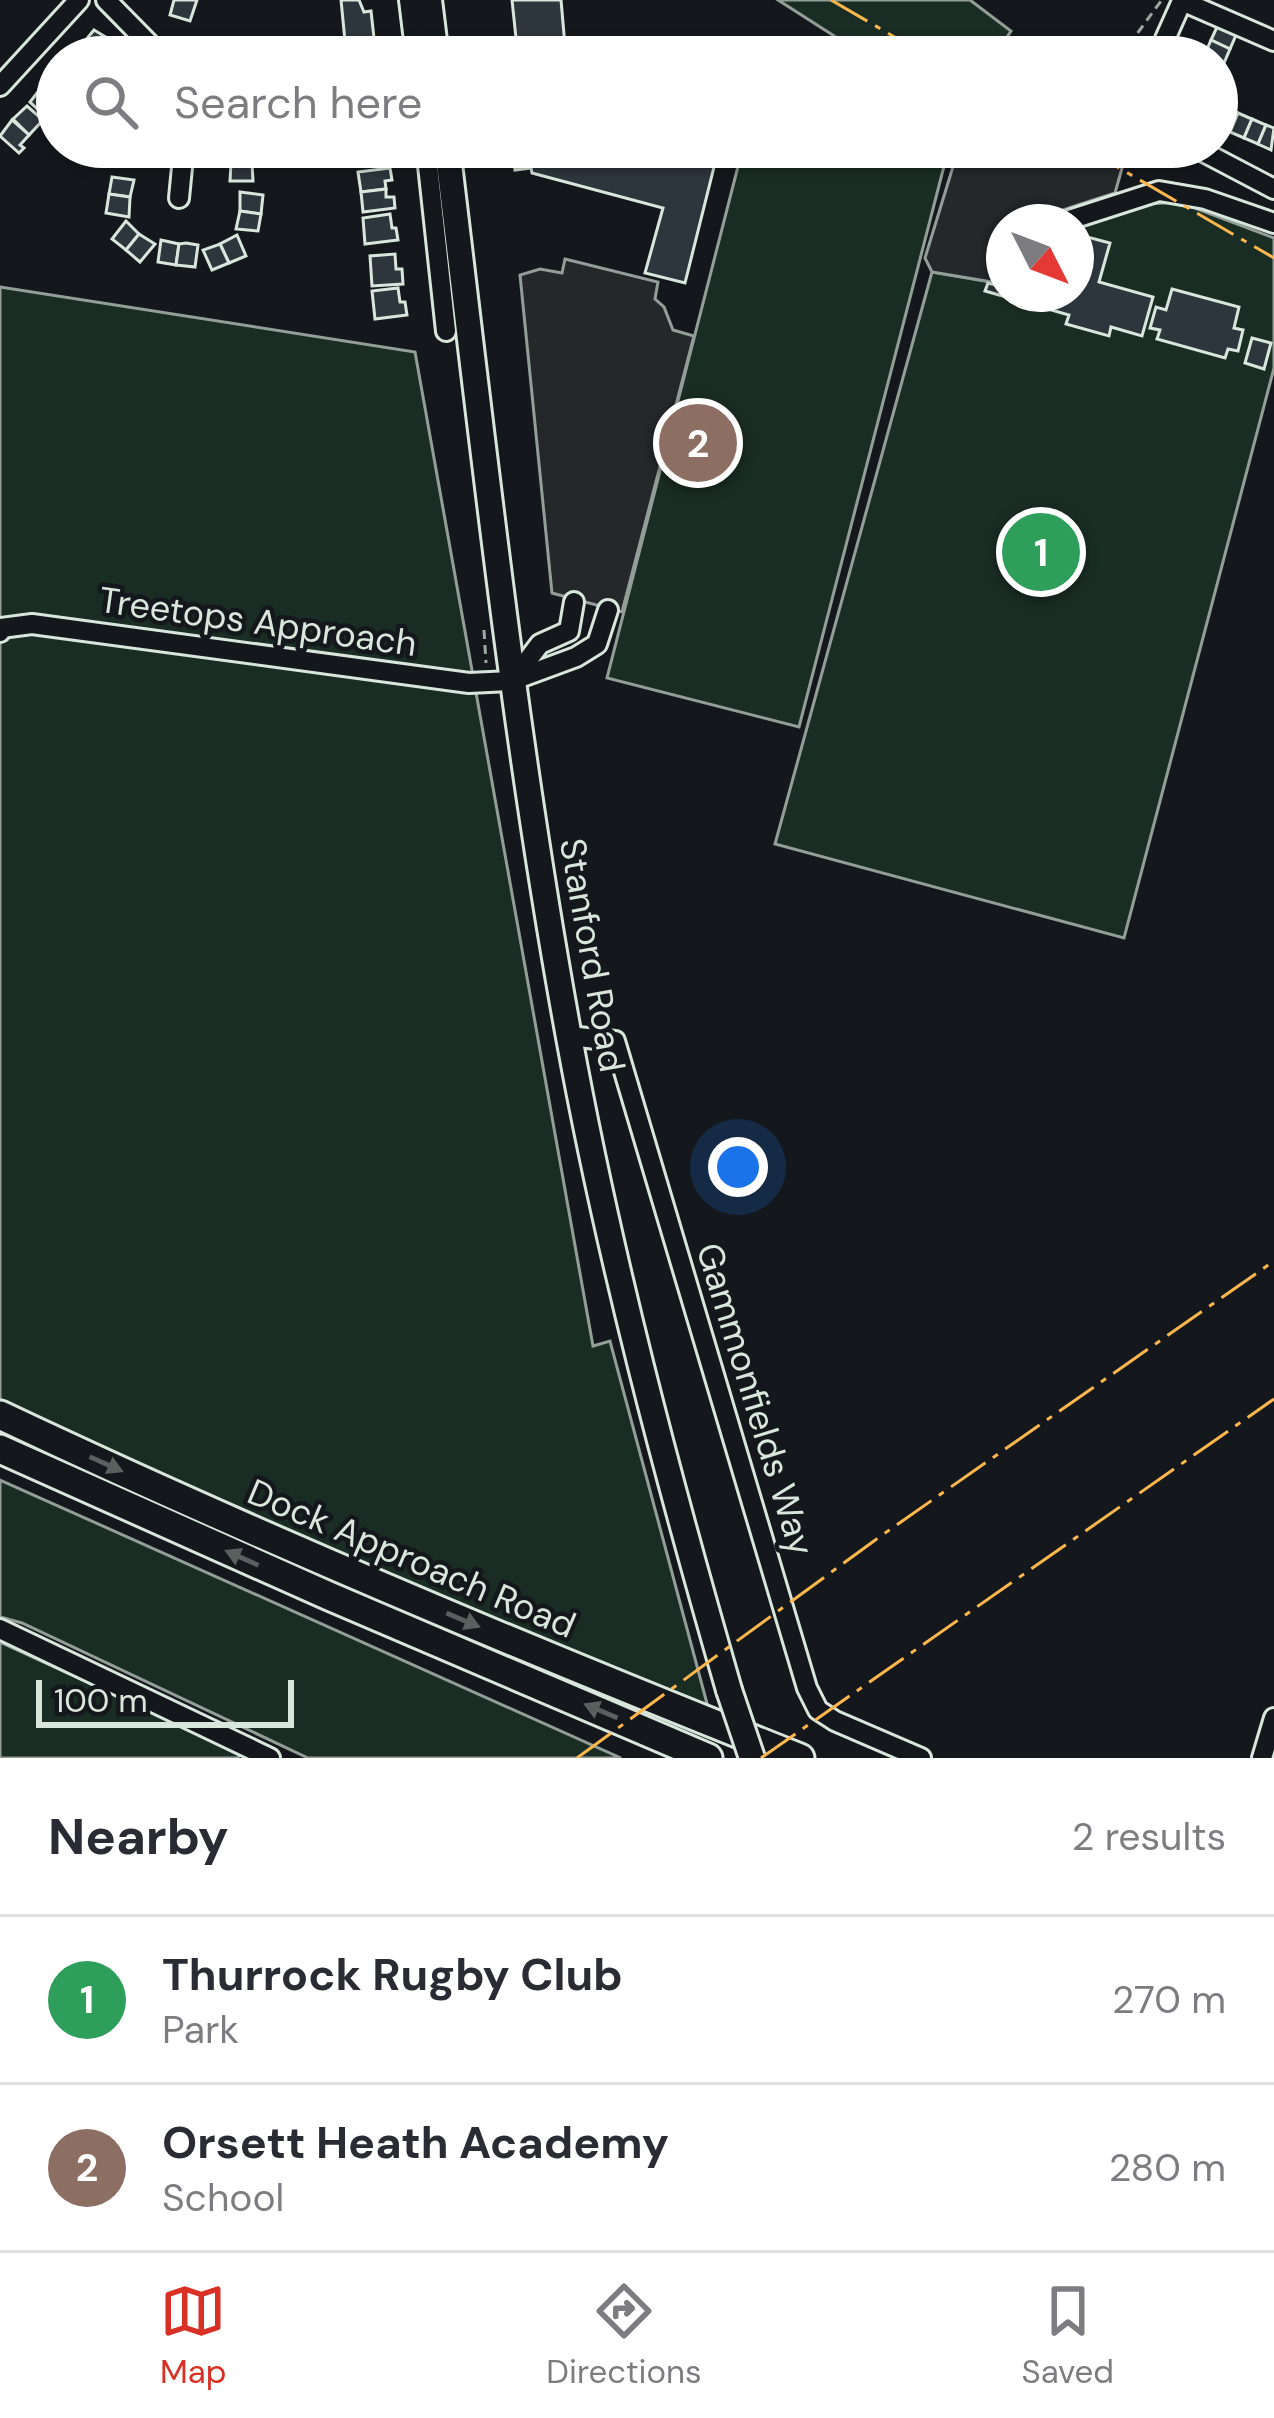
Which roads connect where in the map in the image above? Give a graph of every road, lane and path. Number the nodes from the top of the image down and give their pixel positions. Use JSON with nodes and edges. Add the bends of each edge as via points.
{"nodes":[{"id":1,"x":79,"y":0,"type":"edge"},
{"id":2,"x":106,"y":0,"type":"edge"},
{"id":3,"x":409,"y":0,"type":"edge"},
{"id":4,"x":429,"y":0,"type":"edge"},
{"id":5,"x":1162,"y":0,"type":"edge"},
{"id":6,"x":46,"y":36,"type":"edge"},
{"id":7,"x":141,"y":36,"type":"edge"},
{"id":8,"x":413,"y":36,"type":"edge"},
{"id":9,"x":433,"y":36,"type":"edge"},
{"id":10,"x":1135,"y":36,"type":"edge"},
{"id":11,"x":1166,"y":36,"type":"edge"},
{"id":12,"x":1274,"y":41,"type":"edge"},
{"id":13,"x":36,"y":47,"type":"edge"},
{"id":14,"x":0,"y":86,"type":"edge"},
{"id":15,"x":182,"y":168,"type":"edge"},
{"id":16,"x":428,"y":168,"type":"edge"},
{"id":17,"x":450,"y":168,"type":"edge"},
{"id":18,"x":1234,"y":168,"type":"edge"},
{"id":19,"x":1274,"y":189,"type":"edge"},
{"id":20,"x":179,"y":198,"type":"dead end"},
{"id":21,"x":1094,"y":212,"type":"edge"},
{"id":22,"x":1274,"y":223,"type":"edge"},
{"id":23,"x":446,"y":331,"type":"dead end"},
{"id":24,"x":574,"y":602,"type":"dead end"},
{"id":25,"x":608,"y":610,"type":"dead end"},
{"id":26,"x":569,"y":631,"type":"junction"},
{"id":27,"x":0,"y":632,"type":"edge"},
{"id":28,"x":597,"y":644,"type":"junction"},
{"id":29,"x":511,"y":681,"type":"junction"},
{"id":30,"x":568,"y":1036,"type":"junction"},
{"id":31,"x":0,"y":1415,"type":"edge"},
{"id":32,"x":0,"y":1449,"type":"edge"},
{"id":33,"x":0,"y":1629,"type":"edge"},
{"id":34,"x":1274,"y":1718,"type":"edge"},
{"id":35,"x":270,"y":1758,"type":"edge"},
{"id":36,"x":708,"y":1758,"type":"edge"},
{"id":37,"x":752,"y":1758,"type":"edge"},
{"id":38,"x":800,"y":1758,"type":"edge"},
{"id":39,"x":921,"y":1758,"type":"edge"},
{"id":40,"x":1262,"y":1758,"type":"edge"}],
"edges":[{"from":1,"to":6,"type":"street"},
{"from":2,"to":7,"type":"street"},
{"from":3,"to":8,"type":"street"},
{"from":4,"to":9,"type":"main road"},
{"from":5,"to":10,"type":"path"},
{"from":11,"to":12,"type":"street","via":[[1182,1]]},
{"from":13,"to":14,"type":"street"},
{"from":15,"to":20,"type":"street"},
{"from":16,"to":23,"type":"street"},
{"from":17,"to":29,"type":"main road","name":"Stanford Road"},
{"from":18,"to":19,"type":"street"},
{"from":21,"to":22,"type":"street","via":[[1160,190]]},
{"from":24,"to":26,"type":"street"},
{"from":25,"to":28,"type":"street"},
{"from":26,"to":28,"type":"street"},
{"from":26,"to":29,"type":"street","via":[[540,644]]},
{"from":27,"to":29,"type":"street","name":"Treetops Approach","via":[[32,624],[470,683]]},
{"from":28,"to":29,"type":"street"},
{"from":29,"to":30,"type":"main road","name":"Stanford Road"},
{"from":30,"to":37,"type":"main road","name":"Stanford Road","bridge":true,"via":[[609,1238]]},
{"from":30,"to":39,"type":"street","name":"Gammonfields Way","via":[[615,1041],[807,1688],[835,1721]]},
{"from":31,"to":38,"type":"highway","name":"Dock Approach Road","one_way":true,"via":[[426,1605]]},
{"from":36,"to":32,"type":"highway","name":"Dock Approach Road","one_way":true},
{"from":33,"to":35,"type":"street"},
{"from":34,"to":40,"type":"street"}]}
